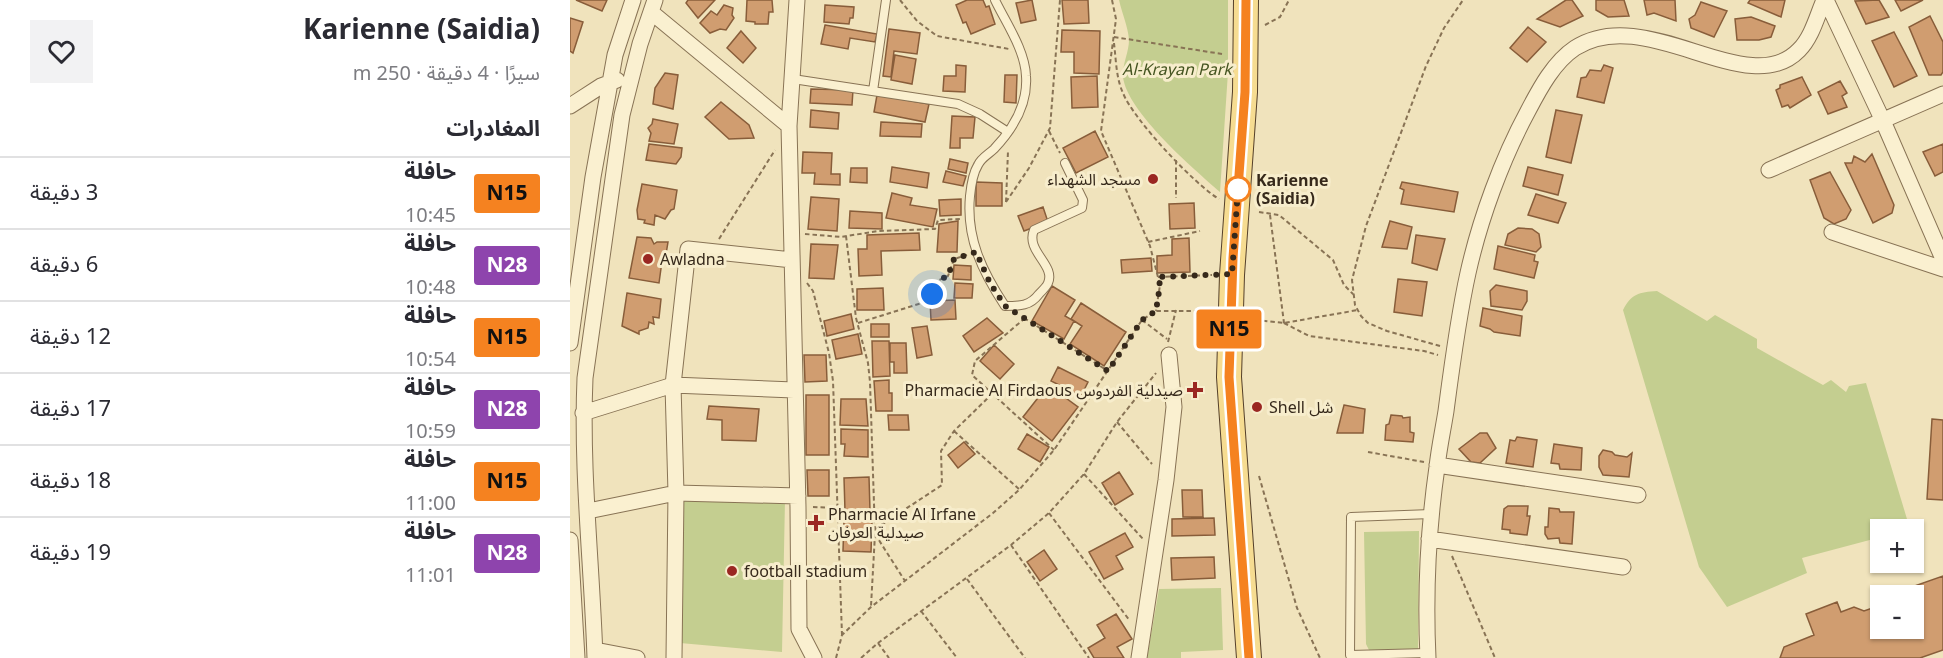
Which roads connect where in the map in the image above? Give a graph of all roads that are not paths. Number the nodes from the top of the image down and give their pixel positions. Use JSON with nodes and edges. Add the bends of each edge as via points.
{"nodes":[{"id":1,"x":633,"y":0,"type":"edge"},
{"id":2,"x":797,"y":0,"type":"edge"},
{"id":3,"x":886,"y":0,"type":"edge"},
{"id":4,"x":995,"y":0,"type":"edge"},
{"id":5,"x":1246,"y":0,"type":"edge"},
{"id":6,"x":1825,"y":0,"type":"edge"},
{"id":7,"x":653,"y":6,"type":"edge"},
{"id":8,"x":631,"y":76,"type":"junction"},
{"id":9,"x":793,"y":79,"type":"junction"},
{"id":10,"x":610,"y":82,"type":"junction"},
{"id":11,"x":873,"y":90,"type":"junction"},
{"id":12,"x":1943,"y":94,"type":"edge"},
{"id":13,"x":570,"y":106,"type":"edge"},
{"id":14,"x":1883,"y":121,"type":"junction"},
{"id":15,"x":789,"y":126,"type":"junction"},
{"id":16,"x":1008,"y":132,"type":"junction"},
{"id":17,"x":1065,"y":163,"type":"road end"},
{"id":18,"x":1769,"y":170,"type":"dead end"},
{"id":19,"x":1832,"y":232,"type":"dead end"},
{"id":20,"x":582,"y":254,"type":"junction"},
{"id":21,"x":603,"y":258,"type":"junction"},
{"id":22,"x":1943,"y":259,"type":"edge"},
{"id":23,"x":792,"y":260,"type":"junction"},
{"id":24,"x":1943,"y":269,"type":"edge"},
{"id":25,"x":570,"y":343,"type":"edge"},
{"id":26,"x":1169,"y":356,"type":"road end"},
{"id":27,"x":674,"y":385,"type":"junction"},
{"id":28,"x":794,"y":390,"type":"junction"},
{"id":29,"x":583,"y":413,"type":"junction"},
{"id":30,"x":1437,"y":465,"type":"junction"},
{"id":31,"x":578,"y":470,"type":"edge"},
{"id":32,"x":676,"y":493,"type":"junction"},
{"id":33,"x":1638,"y":495,"type":"dead end"},
{"id":34,"x":798,"y":501,"type":"junction"},
{"id":35,"x":588,"y":511,"type":"junction"},
{"id":36,"x":1431,"y":514,"type":"junction"},
{"id":37,"x":1429,"y":539,"type":"junction"},
{"id":38,"x":570,"y":540,"type":"edge"},
{"id":39,"x":1623,"y":567,"type":"dead end"},
{"id":40,"x":595,"y":654,"type":"edge"},
{"id":41,"x":1427,"y":656,"type":"edge"},
{"id":42,"x":577,"y":658,"type":"edge"},
{"id":43,"x":638,"y":658,"type":"edge"},
{"id":44,"x":675,"y":658,"type":"edge"},
{"id":45,"x":814,"y":658,"type":"edge"},
{"id":46,"x":1139,"y":658,"type":"edge"},
{"id":47,"x":1249,"y":658,"type":"edge"}],
"edges":[{"from":1,"to":10,"type":"street"},
{"from":2,"to":9,"type":"street"},
{"from":3,"to":11,"type":"lane"},
{"from":4,"to":16,"type":"lane","via":[[1025,69],[1025,97]]},
{"from":5,"to":47,"type":"main road","via":[[1229,377]]},
{"from":6,"to":14,"type":"street"},
{"from":6,"to":30,"type":"street","via":[[1799,50],[1761,67],[1732,63],[1636,36],[1600,39],[1577,47],[1557,64],[1518,128],[1493,189],[1468,271]]},
{"from":7,"to":8,"type":"street"},
{"from":7,"to":15,"type":"street"},
{"from":8,"to":10,"type":"street"},
{"from":8,"to":21,"type":"street"},
{"from":9,"to":11,"type":"lane"},
{"from":9,"to":15,"type":"street"},
{"from":10,"to":13,"type":"street"},
{"from":10,"to":20,"type":"street"},
{"from":11,"to":16,"type":"lane","via":[[958,104]]},
{"from":12,"to":14,"type":"street"},
{"from":14,"to":18,"type":"street"},
{"from":14,"to":22,"type":"street"},
{"from":15,"to":23,"type":"street"},
{"from":16,"to":17,"type":"lane","via":[[978,163],[971,187],[969,219],[976,252],[1005,306],[1033,302],[1048,282],[1048,271],[1032,244],[1034,230],[1076,212],[1083,205]]},
{"from":19,"to":24,"type":"street"},
{"from":20,"to":21,"type":"street"},
{"from":20,"to":25,"type":"street"},
{"from":21,"to":29,"type":"street"},
{"from":23,"to":27,"type":"street","via":[[688,249]]},
{"from":23,"to":28,"type":"street"},
{"from":26,"to":46,"type":"street","via":[[1174,407]]},
{"from":27,"to":28,"type":"street"},
{"from":27,"to":29,"type":"street"},
{"from":27,"to":32,"type":"street"},
{"from":28,"to":34,"type":"street"},
{"from":29,"to":31,"type":"street"},
{"from":30,"to":33,"type":"street"},
{"from":30,"to":36,"type":"street"},
{"from":31,"to":35,"type":"street"},
{"from":32,"to":34,"type":"street"},
{"from":32,"to":35,"type":"street"},
{"from":32,"to":44,"type":"street"},
{"from":34,"to":45,"type":"street","via":[[799,629]]},
{"from":35,"to":40,"type":"street"},
{"from":36,"to":37,"type":"street"},
{"from":36,"to":41,"type":"lane","via":[[1351,517],[1350,655]]},
{"from":37,"to":39,"type":"street"},
{"from":37,"to":41,"type":"street"},
{"from":38,"to":42,"type":"street"},
{"from":40,"to":43,"type":"street"}]}
